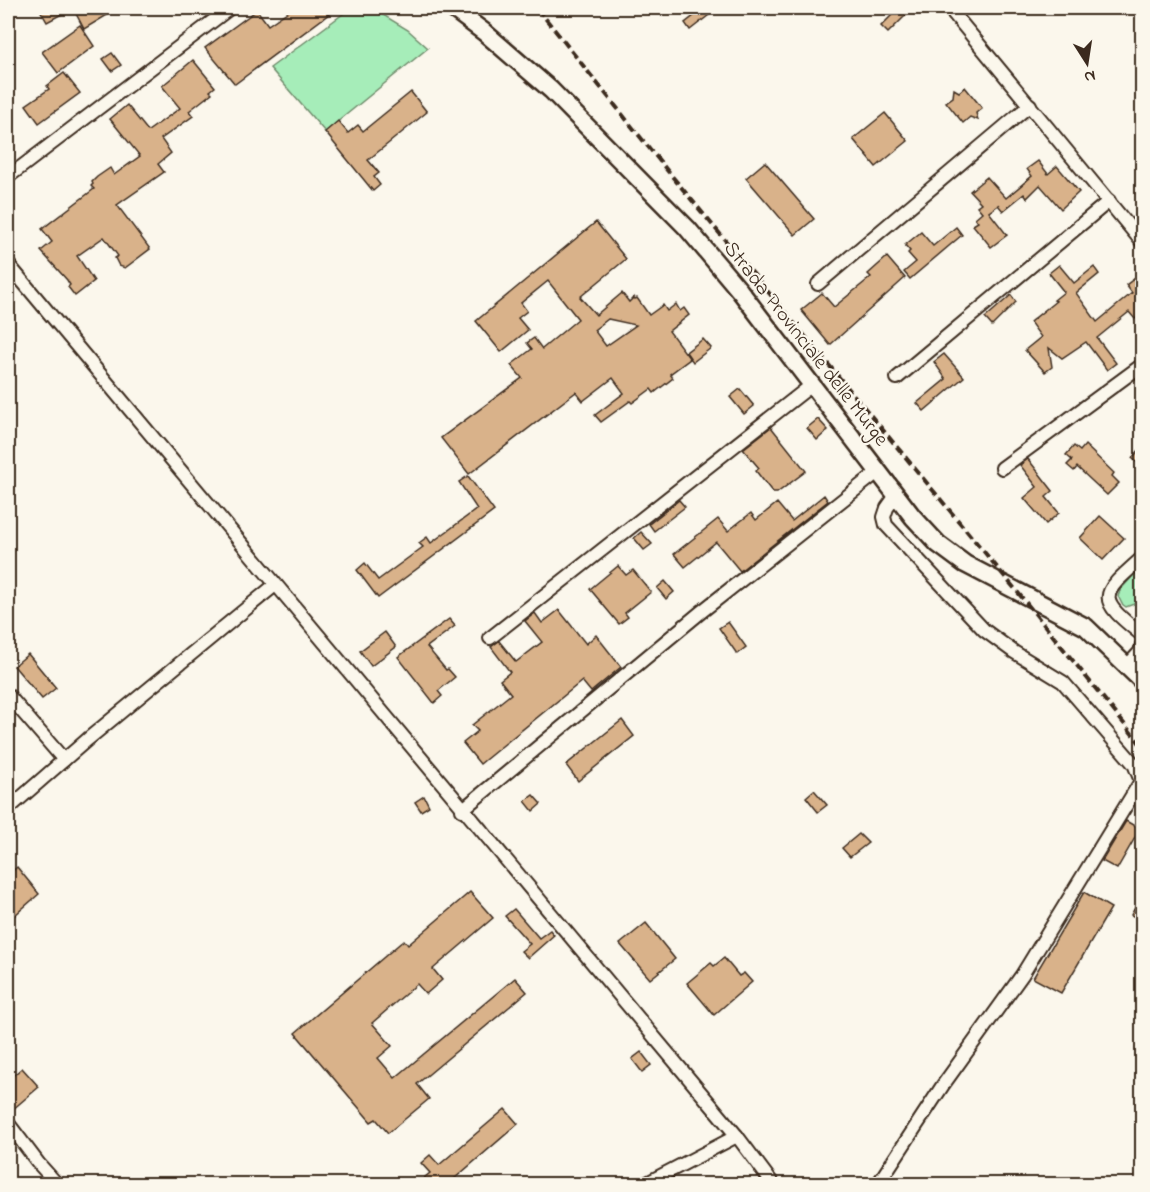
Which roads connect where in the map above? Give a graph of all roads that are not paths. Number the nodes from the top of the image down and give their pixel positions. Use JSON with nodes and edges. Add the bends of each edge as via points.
{"nodes":[{"id":1,"x":230,"y":8,"type":"edge"},
{"id":2,"x":452,"y":8,"type":"edge"},
{"id":3,"x":949,"y":8,"type":"edge"},
{"id":4,"x":1030,"y":105,"type":"junction"},
{"id":5,"x":8,"y":177,"type":"edge"},
{"id":6,"x":1109,"y":201,"type":"junction"},
{"id":7,"x":1138,"y":226,"type":"edge"},
{"id":8,"x":1143,"y":242,"type":"edge"},
{"id":9,"x":8,"y":264,"type":"edge"},
{"id":10,"x":818,"y":284,"type":"dead end"},
{"id":11,"x":1143,"y":365,"type":"edge"},
{"id":12,"x":897,"y":378,"type":"dead end"},
{"id":13,"x":813,"y":384,"type":"junction"},
{"id":14,"x":1002,"y":468,"type":"dead end"},
{"id":15,"x":879,"y":471,"type":"junction"},
{"id":16,"x":897,"y":494,"type":"junction"},
{"id":17,"x":1143,"y":558,"type":"edge"},
{"id":18,"x":275,"y":585,"type":"junction"},
{"id":19,"x":1143,"y":635,"type":"edge"},
{"id":20,"x":490,"y":638,"type":"dead end"},
{"id":21,"x":1143,"y":645,"type":"edge"},
{"id":22,"x":1127,"y":666,"type":"junction"},
{"id":23,"x":1143,"y":681,"type":"edge"},
{"id":24,"x":8,"y":695,"type":"edge"},
{"id":25,"x":64,"y":760,"type":"junction"},
{"id":26,"x":8,"y":809,"type":"edge"},
{"id":27,"x":462,"y":810,"type":"junction"},
{"id":28,"x":8,"y":1123,"type":"edge"},
{"id":29,"x":737,"y":1137,"type":"junction"},
{"id":30,"x":57,"y":1185,"type":"edge"},
{"id":31,"x":645,"y":1185,"type":"edge"},
{"id":32,"x":773,"y":1185,"type":"edge"},
{"id":33,"x":878,"y":1185,"type":"edge"}],
"edges":[{"from":1,"to":5,"type":"street"},
{"from":2,"to":13,"type":"main road","name":"Strada Provinciale delle Murge","via":[[551,90],[687,228]]},
{"from":3,"to":4,"type":"street"},
{"from":4,"to":6,"type":"street"},
{"from":4,"to":10,"type":"street"},
{"from":6,"to":7,"type":"street"},
{"from":6,"to":12,"type":"street"},
{"from":7,"to":8,"type":"street"},
{"from":9,"to":18,"type":"street"},
{"from":11,"to":14,"type":"street"},
{"from":13,"to":15,"type":"main road","name":"Strada Provinciale delle Murge"},
{"from":13,"to":20,"type":"street"},
{"from":15,"to":16,"type":"main road","name":"Strada Provinciale delle Murge"},
{"from":15,"to":27,"type":"street"},
{"from":16,"to":22,"type":"main road","name":"Strada Provinciale delle Murge","via":[[938,544],[965,564],[1086,627]]},
{"from":16,"to":33,"type":"street","via":[[887,508],[886,525],[984,630],[1063,682],[1134,764],[1141,781],[1022,975]]},
{"from":17,"to":19,"type":"street","via":[[1112,586],[1109,600],[1114,612]]},
{"from":18,"to":25,"type":"street"},
{"from":18,"to":27,"type":"street"},
{"from":21,"to":22,"type":"street"},
{"from":22,"to":23,"type":"main road","name":"Strada Provinciale delle Murge"},
{"from":24,"to":25,"type":"street"},
{"from":25,"to":26,"type":"street"},
{"from":27,"to":29,"type":"street"},
{"from":28,"to":30,"type":"street"},
{"from":29,"to":31,"type":"street"},
{"from":29,"to":32,"type":"street"}]}
